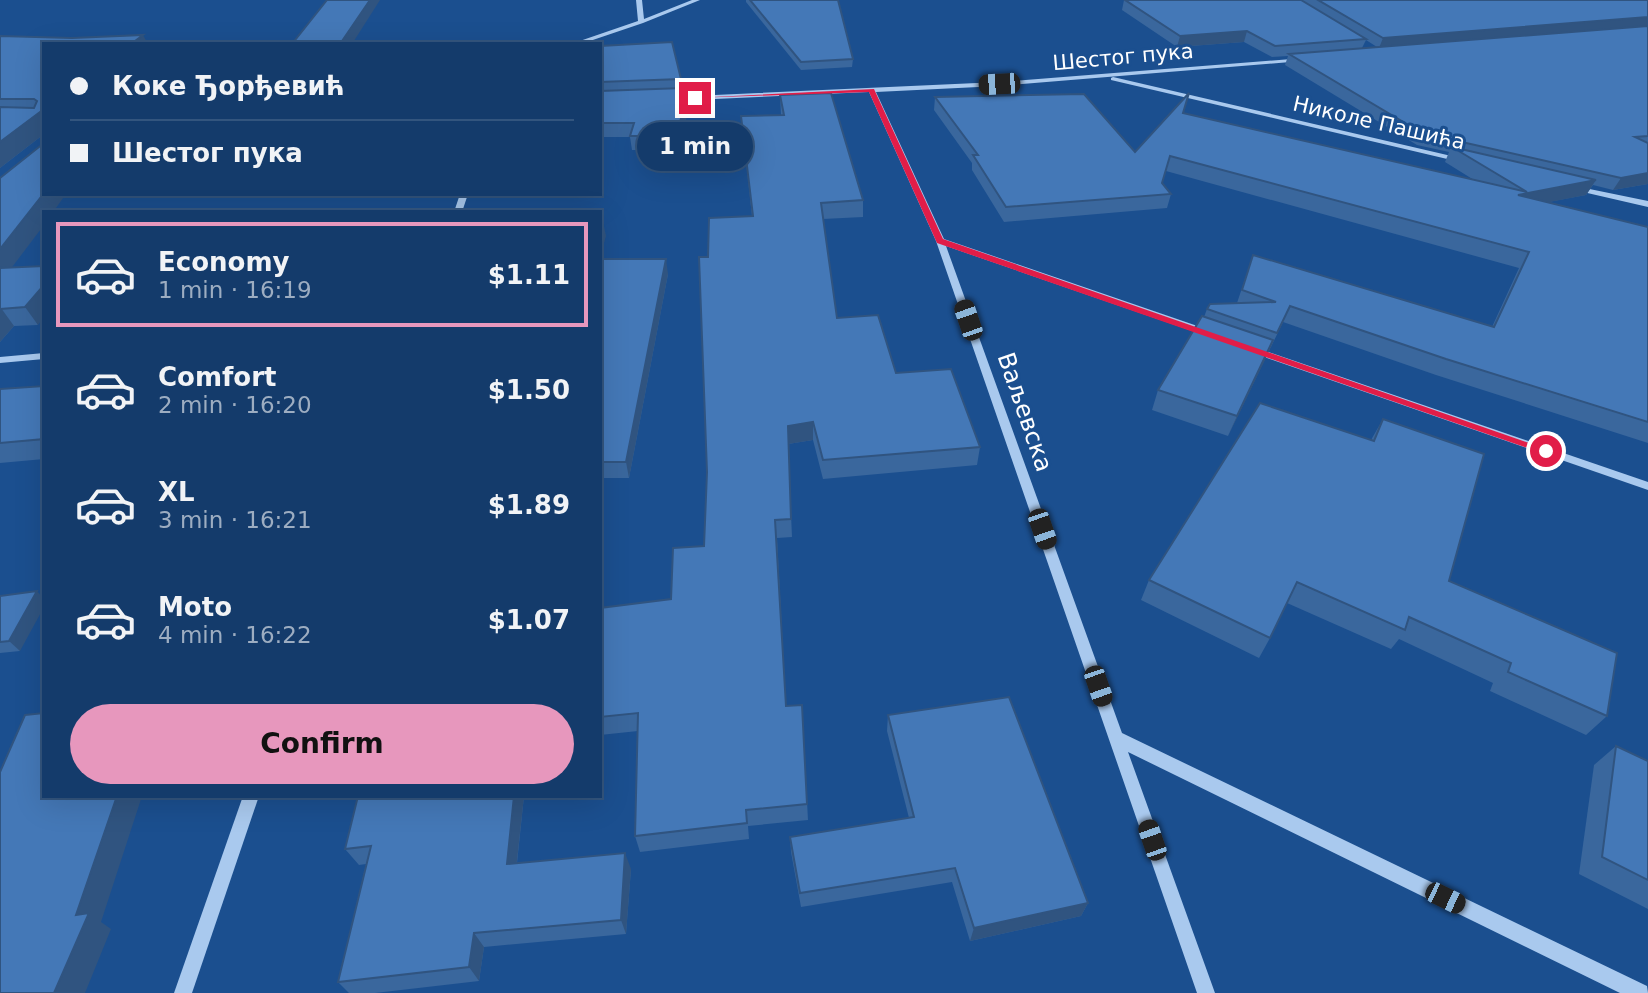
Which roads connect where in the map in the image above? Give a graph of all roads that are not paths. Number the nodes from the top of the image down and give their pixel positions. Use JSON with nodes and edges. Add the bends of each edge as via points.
{"nodes":[{"id":1,"x":639,"y":0,"type":"edge"},
{"id":2,"x":697,"y":0,"type":"edge"},
{"id":3,"x":641,"y":22,"type":"junction"},
{"id":4,"x":580,"y":42,"type":"edge"},
{"id":5,"x":1308,"y":59,"type":"edge"},
{"id":6,"x":1102,"y":77,"type":"junction"},
{"id":7,"x":872,"y":90,"type":"junction"},
{"id":8,"x":668,"y":99,"type":"edge"},
{"id":9,"x":1471,"y":163,"type":"edge"},
{"id":10,"x":1566,"y":185,"type":"edge"},
{"id":11,"x":1648,"y":204,"type":"edge"},
{"id":12,"x":940,"y":241,"type":"junction"},
{"id":13,"x":1219,"y":337,"type":"edge"},
{"id":14,"x":1245,"y":346,"type":"edge"},
{"id":15,"x":42,"y":356,"type":"edge"},
{"id":16,"x":0,"y":360,"type":"edge"},
{"id":17,"x":1648,"y":486,"type":"edge"},
{"id":18,"x":1116,"y":738,"type":"junction"},
{"id":19,"x":250,"y":798,"type":"edge"},
{"id":20,"x":183,"y":993,"type":"edge"},
{"id":21,"x":1206,"y":993,"type":"edge"},
{"id":22,"x":1640,"y":993,"type":"edge"}],
"edges":[{"from":1,"to":3,"type":"street"},
{"from":2,"to":3,"type":"street"},
{"from":3,"to":4,"type":"street"},
{"from":5,"to":6,"type":"street","name":"Шестог пука"},
{"from":6,"to":7,"type":"street","name":"Шестог пука"},
{"from":6,"to":9,"type":"street","name":"Николе Пашића"},
{"from":7,"to":8,"type":"street","name":"Шестог пука"},
{"from":7,"to":12,"type":"street","name":"Ваљевска"},
{"from":10,"to":11,"type":"street"},
{"from":12,"to":13,"type":"street"},
{"from":12,"to":18,"type":"street","name":"Ваљевска"},
{"from":14,"to":17,"type":"street"},
{"from":15,"to":16,"type":"street"},
{"from":18,"to":21,"type":"street","name":"Ваљевска"},
{"from":18,"to":22,"type":"street"},
{"from":19,"to":20,"type":"street"}]}
